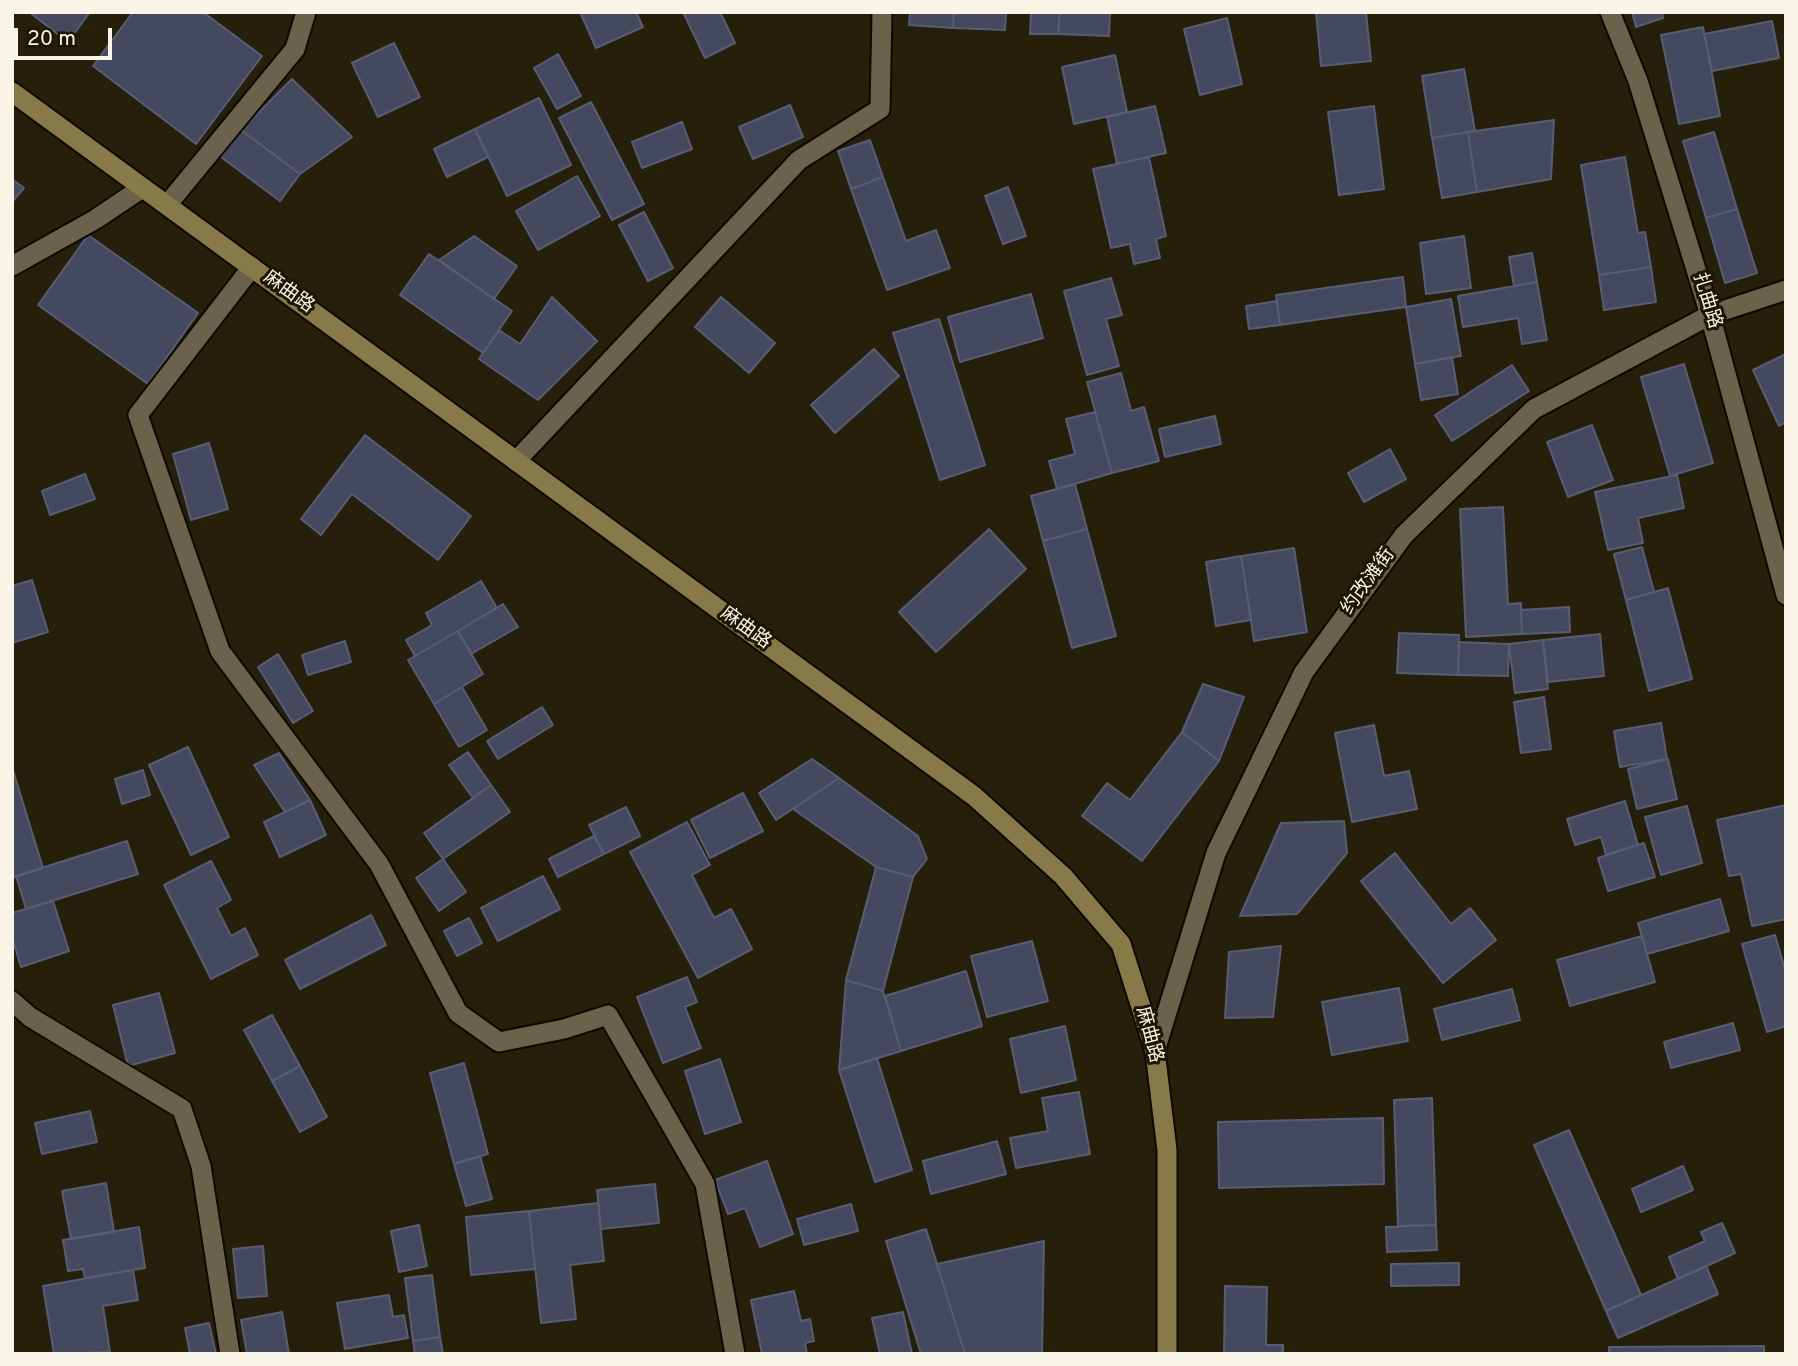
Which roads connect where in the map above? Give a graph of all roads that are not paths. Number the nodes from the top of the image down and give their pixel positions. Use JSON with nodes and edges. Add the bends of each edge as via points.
{"nodes":[{"id":1,"x":306,"y":12,"type":"edge"},
{"id":2,"x":882,"y":12,"type":"edge"},
{"id":3,"x":1610,"y":12,"type":"edge"},
{"id":4,"x":12,"y":92,"type":"edge"},
{"id":5,"x":142,"y":188,"type":"junction"},
{"id":6,"x":167,"y":205,"type":"junction"},
{"id":7,"x":12,"y":266,"type":"edge"},
{"id":8,"x":252,"y":268,"type":"junction"},
{"id":9,"x":1786,"y":290,"type":"edge"},
{"id":10,"x":1710,"y":315,"type":"junction"},
{"id":11,"x":516,"y":461,"type":"junction"},
{"id":12,"x":1786,"y":595,"type":"edge"},
{"id":13,"x":12,"y":1001,"type":"edge"},
{"id":14,"x":1155,"y":1051,"type":"junction"},
{"id":15,"x":230,"y":1354,"type":"edge"},
{"id":16,"x":735,"y":1354,"type":"edge"},
{"id":17,"x":1167,"y":1354,"type":"edge"}],
"edges":[{"from":1,"to":6,"type":"street","via":[[295,49]]},
{"from":2,"to":11,"type":"street","via":[[880,109],[799,160]]},
{"from":3,"to":10,"type":"street","name":"扎曲路","via":[[1638,81]]},
{"from":4,"to":5,"type":"main road","name":"麻曲路"},
{"from":5,"to":6,"type":"main road","name":"麻曲路"},
{"from":5,"to":7,"type":"street"},
{"from":6,"to":8,"type":"main road","name":"麻曲路"},
{"from":8,"to":11,"type":"main road","name":"麻曲路"},
{"from":8,"to":16,"type":"street","via":[[138,415],[220,651],[379,864],[458,1013],[499,1042],[608,1015],[705,1184]]},
{"from":9,"to":10,"type":"street","name":"约改滩街"},
{"from":10,"to":12,"type":"street","name":"扎曲路"},
{"from":10,"to":14,"type":"street","name":"约改滩街","via":[[1534,409],[1404,535],[1304,672],[1222,841]]},
{"from":11,"to":14,"type":"main road","name":"麻曲路","via":[[974,796],[1063,876],[1122,944]]},
{"from":13,"to":15,"type":"street","via":[[30,1017],[182,1109],[201,1166]]},
{"from":14,"to":17,"type":"main road","name":"麻曲路","via":[[1167,1150]]}]}
